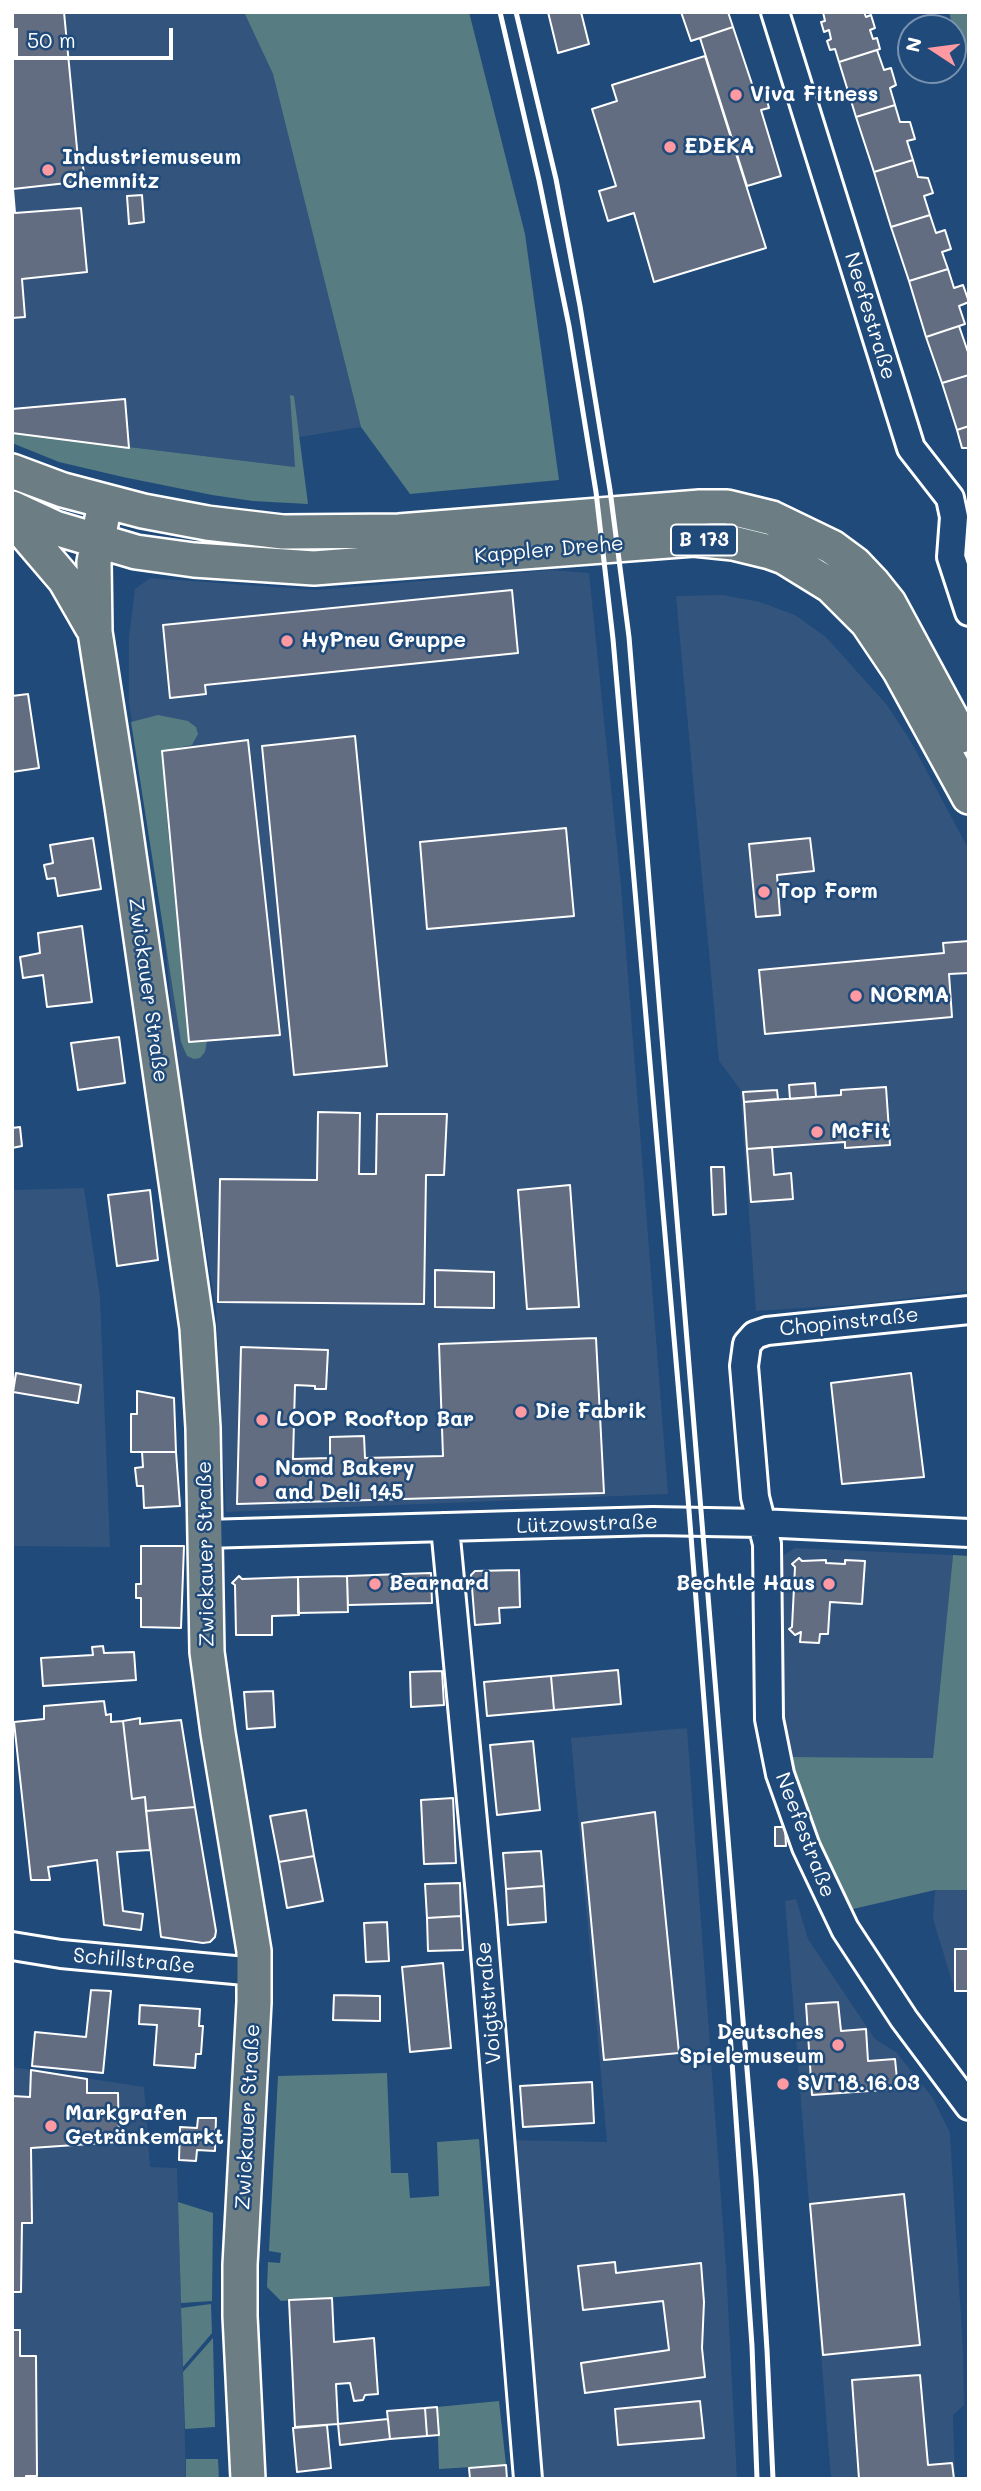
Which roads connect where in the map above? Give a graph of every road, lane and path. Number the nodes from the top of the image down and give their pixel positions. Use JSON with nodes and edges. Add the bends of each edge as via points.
{"nodes":[{"id":1,"x":775,"y":12,"type":"edge"},
{"id":2,"x":12,"y":471,"type":"edge"},
{"id":3,"x":960,"y":498,"type":"edge"},
{"id":4,"x":105,"y":502,"type":"junction"},
{"id":5,"x":12,"y":508,"type":"edge"},
{"id":6,"x":12,"y":518,"type":"edge"},
{"id":7,"x":98,"y":541,"type":"junction"},
{"id":8,"x":969,"y":612,"type":"edge"},
{"id":9,"x":94,"y":632,"type":"junction"},
{"id":10,"x":969,"y":751,"type":"edge"},
{"id":11,"x":969,"y":797,"type":"edge"},
{"id":12,"x":969,"y":1310,"type":"edge"},
{"id":13,"x":760,"y":1523,"type":"junction"},
{"id":14,"x":445,"y":1527,"type":"junction"},
{"id":15,"x":969,"y":1533,"type":"edge"},
{"id":16,"x":205,"y":1534,"type":"junction"},
{"id":17,"x":12,"y":1946,"type":"edge"},
{"id":18,"x":256,"y":1972,"type":"junction"},
{"id":19,"x":969,"y":2106,"type":"edge"},
{"id":20,"x":248,"y":2479,"type":"edge"},
{"id":21,"x":528,"y":2479,"type":"edge"}],
"edges":[{"from":1,"to":3,"type":"street","name":"Neefestraße","via":[[911,448]]},
{"from":2,"to":4,"type":"main road","number":"B 173"},
{"from":3,"to":8,"type":"street","name":"Neefestraße","via":[[951,556]]},
{"from":4,"to":7,"type":"main road","name":"Zwickauer Straße"},
{"from":4,"to":10,"type":"main road","name":"Kappler Drehe","number":"B 173","via":[[207,523],[283,532],[399,531],[700,507],[772,518],[832,547],[873,583],[889,603]]},
{"from":5,"to":7,"type":"main road","name":"Kappler Drehe","number":"B 173"},
{"from":6,"to":9,"type":"main road","name":"Zwickauer Straße","via":[[65,580]]},
{"from":7,"to":9,"type":"main road","name":"Zwickauer Straße"},
{"from":7,"to":11,"type":"main road","name":"Kappler Drehe","number":"B 173","via":[[194,560],[314,568],[684,539],[770,552],[831,586],[867,622],[900,671]]},
{"from":9,"to":16,"type":"main road","name":"Zwickauer Straße","via":[[197,1328]]},
{"from":12,"to":13,"type":"street","name":"Chopinstraße","via":[[755,1335],[747,1344],[744,1366]]},
{"from":13,"to":14,"type":"street","name":"Lützowstraße"},
{"from":13,"to":15,"type":"street","name":"Lützowstraße"},
{"from":13,"to":19,"type":"street","name":"Neefestraße","via":[[766,1544],[769,1719],[794,1816],[845,1929]]},
{"from":14,"to":16,"type":"street","name":"Lützowstraße"},
{"from":14,"to":21,"type":"street","name":"Voigtstraße"},
{"from":16,"to":18,"type":"main road","name":"Zwickauer Straße","via":[[207,1652]]},
{"from":17,"to":18,"type":"street","name":"Schillstraße"},
{"from":18,"to":20,"type":"main road","name":"Zwickauer Straße","via":[[240,2265]]}]}
